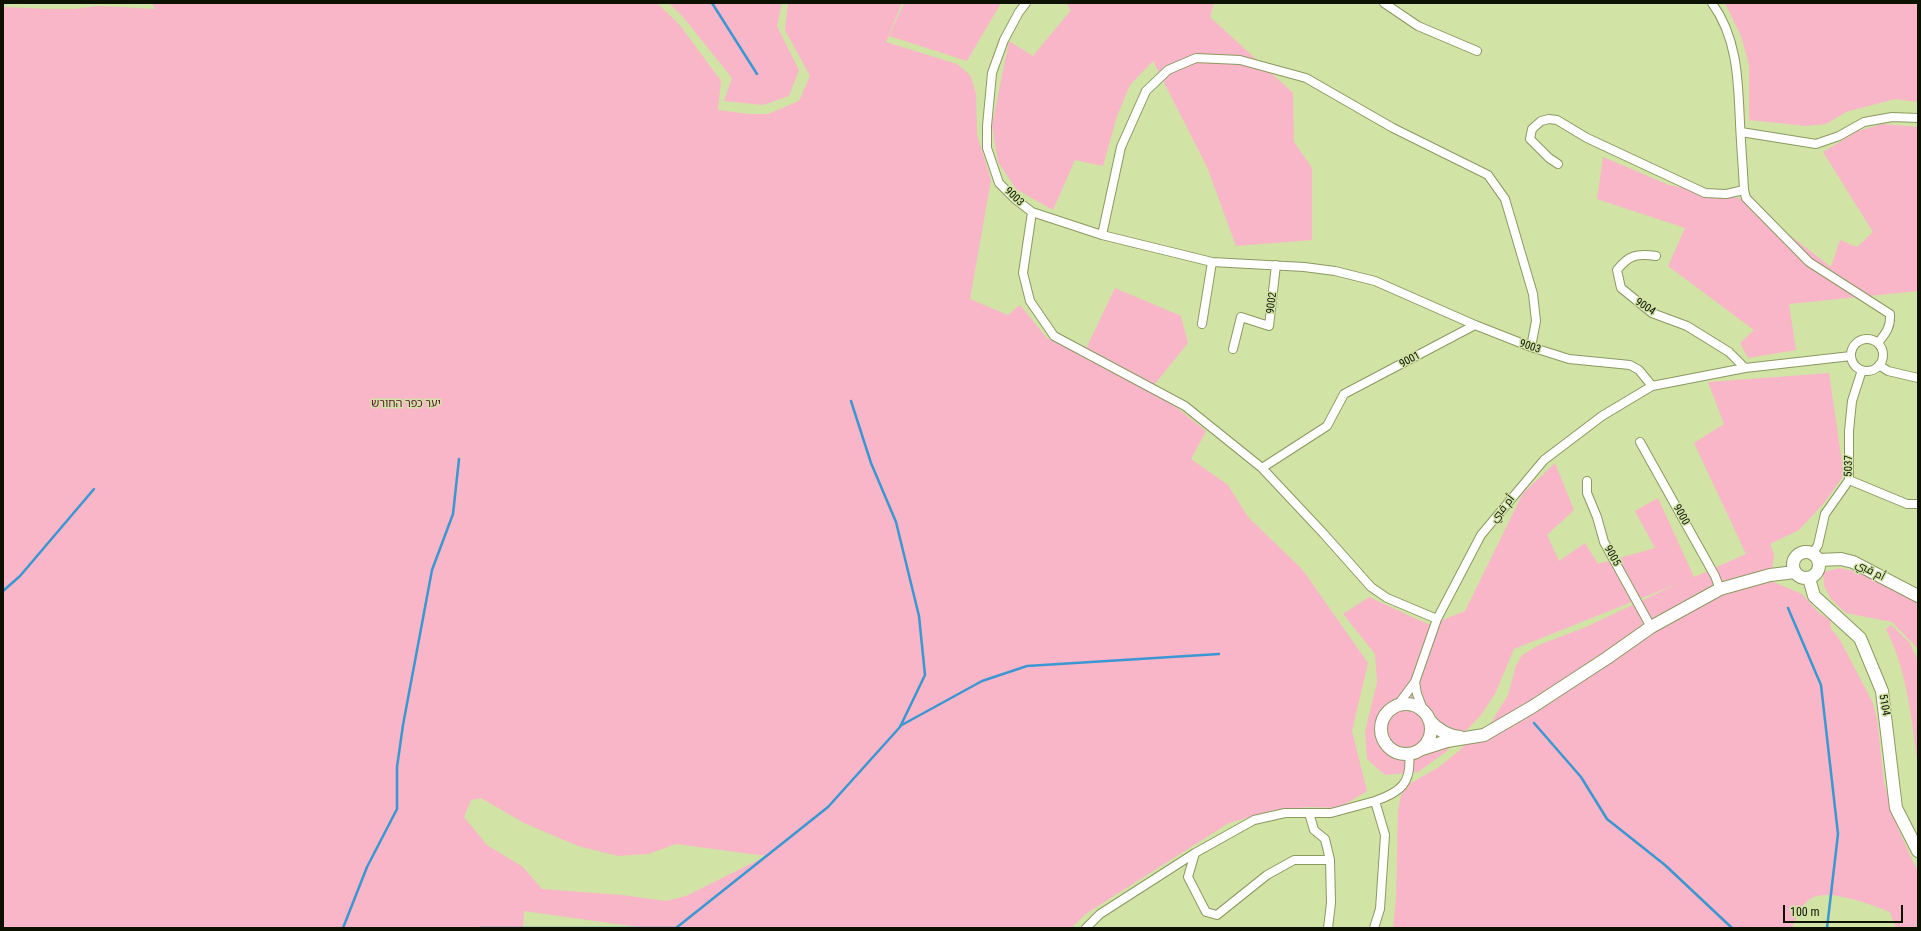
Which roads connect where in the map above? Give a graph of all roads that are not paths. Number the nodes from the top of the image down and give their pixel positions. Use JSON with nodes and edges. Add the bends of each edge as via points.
{"nodes":[{"id":1,"x":1026,"y":3,"type":"edge"},
{"id":2,"x":1384,"y":3,"type":"edge"},
{"id":3,"x":1712,"y":3,"type":"edge"},
{"id":4,"x":1477,"y":51,"type":"dead end"},
{"id":5,"x":1918,"y":118,"type":"edge"},
{"id":6,"x":1741,"y":132,"type":"junction"},
{"id":7,"x":1558,"y":164,"type":"dead end"},
{"id":8,"x":1744,"y":190,"type":"junction"},
{"id":9,"x":1032,"y":212,"type":"junction"},
{"id":10,"x":1102,"y":235,"type":"junction"},
{"id":11,"x":1656,"y":256,"type":"dead end"},
{"id":12,"x":1212,"y":262,"type":"junction"},
{"id":13,"x":1276,"y":265,"type":"junction"},
{"id":14,"x":1202,"y":324,"type":"dead end"},
{"id":15,"x":1476,"y":325,"type":"junction"},
{"id":16,"x":1878,"y":343,"type":"junction"},
{"id":17,"x":1531,"y":348,"type":"junction"},
{"id":18,"x":1234,"y":349,"type":"dead end"},
{"id":19,"x":1851,"y":356,"type":"junction"},
{"id":20,"x":1879,"y":365,"type":"junction"},
{"id":21,"x":1745,"y":368,"type":"junction"},
{"id":22,"x":1862,"y":370,"type":"junction"},
{"id":23,"x":1918,"y":378,"type":"edge"},
{"id":24,"x":1652,"y":386,"type":"junction"},
{"id":25,"x":1640,"y":442,"type":"dead end"},
{"id":26,"x":1262,"y":468,"type":"junction"},
{"id":27,"x":1850,"y":480,"type":"junction"},
{"id":28,"x":1587,"y":481,"type":"dead end"},
{"id":29,"x":1918,"y":504,"type":"edge"},
{"id":30,"x":1816,"y":557,"type":"junction"},
{"id":31,"x":1794,"y":572,"type":"junction"},
{"id":32,"x":1809,"y":578,"type":"junction"},
{"id":33,"x":1720,"y":589,"type":"junction"},
{"id":34,"x":1918,"y":596,"type":"edge"},
{"id":35,"x":1437,"y":619,"type":"junction"},
{"id":36,"x":1651,"y":627,"type":"junction"},
{"id":37,"x":1415,"y":682,"type":"junction"},
{"id":38,"x":1392,"y":708,"type":"junction"},
{"id":39,"x":1427,"y":716,"type":"junction"},
{"id":40,"x":1469,"y":737,"type":"junction"},
{"id":41,"x":1422,"y":749,"type":"junction"},
{"id":42,"x":1409,"y":754,"type":"junction"},
{"id":43,"x":1375,"y":801,"type":"junction"},
{"id":44,"x":1309,"y":813,"type":"junction"},
{"id":45,"x":1918,"y":851,"type":"edge"},
{"id":46,"x":1195,"y":853,"type":"junction"},
{"id":47,"x":1330,"y":860,"type":"junction"},
{"id":48,"x":1086,"y":928,"type":"edge"},
{"id":49,"x":1328,"y":928,"type":"edge"},
{"id":50,"x":1374,"y":928,"type":"edge"}],
"edges":[{"from":1,"to":9,"type":"street","name":"9003","via":[[1004,40],[992,73],[987,148],[999,183]]},
{"from":2,"to":4,"type":"street","via":[[1418,26]]},
{"from":3,"to":6,"type":"street","via":[[1721,15],[1735,51]]},
{"from":5,"to":6,"type":"street","via":[[1892,117],[1864,122],[1839,136],[1816,144]]},
{"from":6,"to":8,"type":"street"},
{"from":7,"to":8,"type":"street","via":[[1548,158],[1530,139],[1532,129],[1541,121],[1557,120],[1587,138],[1705,193],[1726,194]]},
{"from":8,"to":16,"type":"street","via":[[1746,198],[1809,262],[1890,314],[1891,323]]},
{"from":9,"to":10,"type":"street","name":"9003"},
{"from":9,"to":26,"type":"street","via":[[1023,273],[1030,301],[1054,336],[1185,406]]},
{"from":10,"to":12,"type":"street","name":"9003"},
{"from":10,"to":17,"type":"street","via":[[1121,147],[1146,91],[1168,70],[1196,58],[1240,60],[1306,78],[1393,128],[1488,175],[1505,199],[1533,294],[1536,320]]},
{"from":11,"to":21,"type":"street","name":"9004","via":[[1643,254],[1626,259],[1617,270],[1621,288],[1652,313],[1687,326],[1729,352]]},
{"from":12,"to":13,"type":"street","name":"9003"},
{"from":12,"to":14,"type":"street"},
{"from":13,"to":15,"type":"street","name":"9003","via":[[1335,271],[1376,281]]},
{"from":13,"to":18,"type":"street","name":"9002","via":[[1270,326],[1241,317]]},
{"from":15,"to":17,"type":"street","name":"9003"},
{"from":15,"to":26,"type":"street","name":"9001","via":[[1344,394],[1326,426]]},
{"from":16,"to":19,"type":"street","via":[[1869,339],[1860,340],[1853,347]]},
{"from":16,"to":20,"type":"street","via":[[1882,351],[1882,361]]},
{"from":17,"to":24,"type":"street","name":"9003","via":[[1569,359],[1630,365],[1639,370]]},
{"from":19,"to":21,"type":"street"},
{"from":19,"to":22,"type":"street","via":[[1854,365]]},
{"from":20,"to":22,"type":"street","via":[[1872,370]]},
{"from":20,"to":23,"type":"street","via":[[1888,371]]},
{"from":21,"to":24,"type":"street"},
{"from":22,"to":27,"type":"street","name":"5037","via":[[1852,401],[1849,431]]},
{"from":24,"to":35,"type":"street","name":"أم قبي","via":[[1602,416],[1544,460],[1481,535]]},
{"from":25,"to":33,"type":"street","name":"9000"},
{"from":26,"to":35,"type":"street","via":[[1371,587],[1387,598]]},
{"from":27,"to":29,"type":"street","via":[[1907,504]]},
{"from":27,"to":30,"type":"street","name":"5037","via":[[1825,514]]},
{"from":28,"to":36,"type":"street","name":"9005","via":[[1587,493],[1604,542]]},
{"from":30,"to":31,"type":"street","via":[[1803,551],[1797,554],[1792,564]]},
{"from":30,"to":32,"type":"street","via":[[1819,569]]},
{"from":30,"to":34,"type":"street","name":"أم قبي","via":[[1853,562]]},
{"from":31,"to":32,"type":"street","via":[[1801,577]]},
{"from":31,"to":33,"type":"street","via":[[1770,575]]},
{"from":32,"to":45,"type":"street","name":"5104","via":[[1814,596],[1860,638],[1882,691],[1896,808]]},
{"from":33,"to":36,"type":"street"},
{"from":35,"to":37,"type":"street","name":"أم قبي"},
{"from":36,"to":40,"type":"street","via":[[1532,707],[1484,734]]},
{"from":37,"to":38,"type":"street","name":"أم قبي","via":[[1400,702]]},
{"from":37,"to":39,"type":"street","via":[[1417,694]]},
{"from":38,"to":39,"type":"street","via":[[1400,704],[1409,704]]},
{"from":38,"to":42,"type":"street","via":[[1383,718],[1380,735],[1389,749]]},
{"from":39,"to":40,"type":"street","via":[[1436,728],[1444,733]]},
{"from":39,"to":41,"type":"street","via":[[1431,734]]},
{"from":40,"to":41,"type":"street"},
{"from":41,"to":42,"type":"street"},
{"from":42,"to":43,"type":"street","via":[[1410,769],[1407,780],[1393,795]]},
{"from":43,"to":44,"type":"street","via":[[1331,813]]},
{"from":43,"to":50,"type":"street","via":[[1386,835],[1380,909]]},
{"from":44,"to":46,"type":"street","via":[[1285,813],[1254,820]]},
{"from":44,"to":47,"type":"street","via":[[1314,830],[1324,839]]},
{"from":46,"to":47,"type":"street","via":[[1188,877],[1206,912],[1217,915],[1267,875],[1294,860]]},
{"from":46,"to":48,"type":"street","via":[[1100,914]]},
{"from":47,"to":49,"type":"street","via":[[1331,903]]}]}
